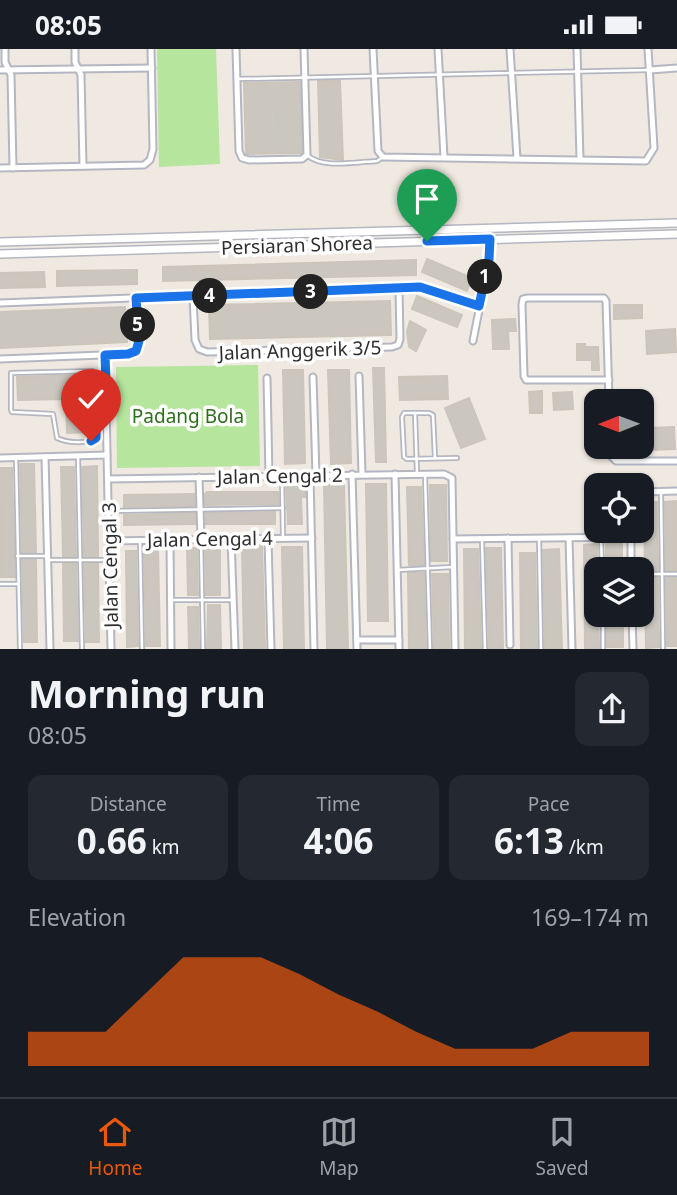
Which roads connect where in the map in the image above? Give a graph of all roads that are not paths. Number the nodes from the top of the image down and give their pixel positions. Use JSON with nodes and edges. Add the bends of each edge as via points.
{"nodes":[{"id":1,"x":5,"y":49,"type":"edge"},
{"id":2,"x":75,"y":49,"type":"edge"},
{"id":3,"x":151,"y":49,"type":"edge"},
{"id":4,"x":236,"y":49,"type":"edge"},
{"id":5,"x":304,"y":49,"type":"edge"},
{"id":6,"x":373,"y":49,"type":"edge"},
{"id":7,"x":438,"y":49,"type":"edge"},
{"id":8,"x":510,"y":49,"type":"edge"},
{"id":9,"x":577,"y":49,"type":"edge"},
{"id":10,"x":648,"y":49,"type":"edge"},
{"id":11,"x":152,"y":68,"type":"junction"},
{"id":12,"x":677,"y":68,"type":"edge"},
{"id":13,"x":78,"y":69,"type":"junction"},
{"id":14,"x":0,"y":70,"type":"edge"},
{"id":15,"x":8,"y":70,"type":"junction"},
{"id":16,"x":650,"y":70,"type":"junction"},
{"id":17,"x":577,"y":71,"type":"junction"},
{"id":18,"x":511,"y":74,"type":"junction"},
{"id":19,"x":440,"y":75,"type":"junction"},
{"id":20,"x":375,"y":76,"type":"junction"},
{"id":21,"x":305,"y":77,"type":"junction"},
{"id":22,"x":237,"y":79,"type":"junction"},
{"id":23,"x":307,"y":155,"type":"junction"},
{"id":24,"x":383,"y":157,"type":"junction"},
{"id":25,"x":444,"y":157,"type":"junction"},
{"id":26,"x":517,"y":158,"type":"junction"},
{"id":27,"x":580,"y":159,"type":"junction"},
{"id":28,"x":83,"y":166,"type":"junction"},
{"id":29,"x":13,"y":168,"type":"junction"},
{"id":30,"x":0,"y":169,"type":"edge"},
{"id":31,"x":677,"y":223,"type":"edge"},
{"id":32,"x":521,"y":228,"type":"junction"},
{"id":33,"x":460,"y":230,"type":"junction"},
{"id":34,"x":677,"y":234,"type":"edge"},
{"id":35,"x":490,"y":239,"type":"junction"},
{"id":36,"x":0,"y":242,"type":"edge"},
{"id":37,"x":0,"y":254,"type":"edge"},
{"id":38,"x":399,"y":289,"type":"junction"},
{"id":39,"x":193,"y":296,"type":"junction"},
{"id":40,"x":136,"y":298,"type":"junction"},
{"id":41,"x":0,"y":303,"type":"edge"},
{"id":42,"x":479,"y":306,"type":"junction"},
{"id":43,"x":472,"y":341,"type":"dead end"},
{"id":44,"x":105,"y":355,"type":"junction"},
{"id":45,"x":0,"y":359,"type":"edge"},
{"id":46,"x":359,"y":376,"type":"dead end"},
{"id":47,"x":313,"y":377,"type":"dead end"},
{"id":48,"x":267,"y":378,"type":"dead end"},
{"id":49,"x":609,"y":380,"type":"junction"},
{"id":50,"x":96,"y":382,"type":"junction"},
{"id":51,"x":106,"y":382,"type":"junction"},
{"id":52,"x":609,"y":389,"type":"edge"},
{"id":53,"x":415,"y":413,"type":"junction"},
{"id":54,"x":107,"y":455,"type":"junction"},
{"id":55,"x":78,"y":456,"type":"junction"},
{"id":56,"x":16,"y":457,"type":"junction"},
{"id":57,"x":45,"y":457,"type":"junction"},
{"id":58,"x":0,"y":458,"type":"edge"},
{"id":59,"x":457,"y":458,"type":"dead end"},
{"id":60,"x":416,"y":459,"type":"junction"},
{"id":61,"x":435,"y":459,"type":"junction"},
{"id":62,"x":614,"y":459,"type":"edge"},
{"id":63,"x":677,"y":461,"type":"edge"},
{"id":64,"x":417,"y":473,"type":"junction"},
{"id":65,"x":425,"y":473,"type":"junction"},
{"id":66,"x":352,"y":474,"type":"junction"},
{"id":67,"x":362,"y":474,"type":"junction"},
{"id":68,"x":395,"y":474,"type":"junction"},
{"id":69,"x":313,"y":475,"type":"junction"},
{"id":70,"x":269,"y":476,"type":"junction"},
{"id":71,"x":282,"y":476,"type":"junction"},
{"id":72,"x":199,"y":478,"type":"junction"},
{"id":73,"x":108,"y":479,"type":"junction"},
{"id":74,"x":654,"y":491,"type":"edge"},
{"id":75,"x":661,"y":491,"type":"junction"},
{"id":76,"x":677,"y":491,"type":"edge"},
{"id":77,"x":283,"y":508,"type":"junction"},
{"id":78,"x":200,"y":510,"type":"junction"},
{"id":79,"x":109,"y":511,"type":"junction"},
{"id":80,"x":268,"y":538,"type":"junction"},
{"id":81,"x":283,"y":538,"type":"junction"},
{"id":82,"x":312,"y":538,"type":"junction"},
{"id":83,"x":508,"y":538,"type":"junction"},
{"id":84,"x":539,"y":538,"type":"junction"},
{"id":85,"x":569,"y":538,"type":"junction"},
{"id":86,"x":584,"y":538,"type":"edge"},
{"id":87,"x":231,"y":539,"type":"junction"},
{"id":88,"x":453,"y":539,"type":"junction"},
{"id":89,"x":482,"y":539,"type":"junction"},
{"id":90,"x":140,"y":540,"type":"junction"},
{"id":91,"x":170,"y":540,"type":"junction"},
{"id":92,"x":201,"y":540,"type":"junction"},
{"id":93,"x":109,"y":541,"type":"junction"},
{"id":94,"x":17,"y":556,"type":"junction"},
{"id":95,"x":48,"y":558,"type":"junction"},
{"id":96,"x":80,"y":560,"type":"junction"},
{"id":97,"x":109,"y":560,"type":"junction"},
{"id":98,"x":453,"y":567,"type":"junction"},
{"id":99,"x":428,"y":569,"type":"junction"},
{"id":100,"x":397,"y":570,"type":"junction"},
{"id":101,"x":677,"y":573,"type":"edge"},
{"id":102,"x":654,"y":574,"type":"edge"},
{"id":103,"x":662,"y":574,"type":"junction"},
{"id":104,"x":0,"y":584,"type":"edge"},
{"id":105,"x":18,"y":584,"type":"junction"},
{"id":106,"x":170,"y":600,"type":"junction"},
{"id":107,"x":202,"y":600,"type":"junction"},
{"id":108,"x":233,"y":600,"type":"junction"},
{"id":109,"x":603,"y":627,"type":"edge"},
{"id":110,"x":632,"y":627,"type":"edge"},
{"id":111,"x":357,"y":640,"type":"junction"},
{"id":112,"x":399,"y":641,"type":"junction"},
{"id":113,"x":510,"y":645,"type":"dead end"},
{"id":114,"x":20,"y":649,"type":"edge"},
{"id":115,"x":50,"y":649,"type":"edge"},
{"id":116,"x":82,"y":649,"type":"edge"},
{"id":117,"x":111,"y":649,"type":"edge"},
{"id":118,"x":142,"y":649,"type":"edge"},
{"id":119,"x":171,"y":649,"type":"edge"},
{"id":120,"x":203,"y":649,"type":"edge"},
{"id":121,"x":235,"y":649,"type":"edge"},
{"id":122,"x":271,"y":649,"type":"edge"},
{"id":123,"x":314,"y":649,"type":"edge"},
{"id":124,"x":357,"y":649,"type":"edge"},
{"id":125,"x":399,"y":649,"type":"edge"},
{"id":126,"x":430,"y":649,"type":"edge"},
{"id":127,"x":455,"y":649,"type":"edge"},
{"id":128,"x":485,"y":649,"type":"edge"},
{"id":129,"x":541,"y":649,"type":"edge"},
{"id":130,"x":572,"y":649,"type":"edge"},
{"id":131,"x":603,"y":649,"type":"edge"},
{"id":132,"x":632,"y":649,"type":"edge"},
{"id":133,"x":663,"y":649,"type":"edge"}],
"edges":[{"from":1,"to":15,"type":"street"},
{"from":2,"to":13,"type":"street"},
{"from":3,"to":11,"type":"street"},
{"from":4,"to":22,"type":"street"},
{"from":5,"to":21,"type":"street"},
{"from":6,"to":20,"type":"street"},
{"from":7,"to":19,"type":"street"},
{"from":8,"to":18,"type":"street"},
{"from":9,"to":17,"type":"street"},
{"from":10,"to":16,"type":"street"},
{"from":11,"to":13,"type":"street"},
{"from":11,"to":28,"type":"street","via":[[150,160],[145,165]]},
{"from":12,"to":16,"type":"street"},
{"from":13,"to":15,"type":"street"},
{"from":13,"to":28,"type":"street"},
{"from":14,"to":15,"type":"street"},
{"from":15,"to":29,"type":"street"},
{"from":16,"to":17,"type":"lane"},
{"from":16,"to":27,"type":"street","via":[[651,156],[646,161]]},
{"from":17,"to":18,"type":"lane"},
{"from":17,"to":27,"type":"street"},
{"from":18,"to":19,"type":"lane"},
{"from":18,"to":26,"type":"street"},
{"from":19,"to":20,"type":"lane"},
{"from":19,"to":25,"type":"street"},
{"from":20,"to":21,"type":"lane"},
{"from":20,"to":24,"type":"street","via":[[378,151]]},
{"from":21,"to":22,"type":"lane"},
{"from":21,"to":23,"type":"street"},
{"from":22,"to":23,"type":"street","via":[[242,158],[302,159]]},
{"from":23,"to":24,"type":"lane","via":[[323,162]]},
{"from":24,"to":25,"type":"street"},
{"from":25,"to":26,"type":"street"},
{"from":26,"to":27,"type":"street"},
{"from":28,"to":29,"type":"street"},
{"from":29,"to":30,"type":"street"},
{"from":31,"to":32,"type":"main road","name":"Persiaran Shorea"},
{"from":32,"to":33,"type":"main road","name":"Persiaran Shorea"},
{"from":32,"to":35,"type":"main road"},
{"from":33,"to":35,"type":"main road"},
{"from":33,"to":36,"type":"main road","name":"Persiaran Shorea"},
{"from":34,"to":35,"type":"main road","name":"Persiaran Shorea"},
{"from":35,"to":37,"type":"main road","name":"Persiaran Shorea"},
{"from":35,"to":42,"type":"street"},
{"from":38,"to":39,"type":"street"},
{"from":38,"to":39,"type":"street","name":"Jalan Anggerik 3/5","via":[[398,345],[379,348],[207,352],[199,349],[195,340]]},
{"from":38,"to":42,"type":"street","via":[[420,287]]},
{"from":39,"to":40,"type":"street"},
{"from":40,"to":41,"type":"street"},
{"from":40,"to":44,"type":"street","via":[[136,351]]},
{"from":42,"to":43,"type":"street"},
{"from":44,"to":45,"type":"street"},
{"from":44,"to":51,"type":"street","name":"Jalan Cengal 3"},
{"from":46,"to":67,"type":"street"},
{"from":47,"to":69,"type":"street"},
{"from":48,"to":70,"type":"street"},
{"from":49,"to":49,"type":"street","via":[[604,298],[523,299],[526,380]]},
{"from":49,"to":52,"type":"street"},
{"from":50,"to":50,"type":"lane","via":[[93,371],[11,373],[11,410],[53,414],[57,438],[91,441],[96,438]]},
{"from":50,"to":51,"type":"lane"},
{"from":51,"to":54,"type":"street","name":"Jalan Cengal 3"},
{"from":53,"to":60,"type":"lane"},
{"from":53,"to":60,"type":"lane","via":[[402,417],[404,457]]},
{"from":53,"to":61,"type":"lane","via":[[433,415]]},
{"from":54,"to":55,"type":"street"},
{"from":54,"to":73,"type":"street","name":"Jalan Cengal 3"},
{"from":55,"to":57,"type":"street"},
{"from":55,"to":96,"type":"lane"},
{"from":56,"to":57,"type":"street"},
{"from":56,"to":58,"type":"street"},
{"from":56,"to":94,"type":"lane"},
{"from":57,"to":95,"type":"street"},
{"from":59,"to":61,"type":"lane"},
{"from":60,"to":61,"type":"lane"},
{"from":60,"to":64,"type":"lane"},
{"from":62,"to":63,"type":"street"},
{"from":64,"to":65,"type":"street","name":"Jalan Cengal 2"},
{"from":64,"to":68,"type":"street","name":"Jalan Cengal 2"},
{"from":65,"to":88,"type":"street","name":"Jalan Cengal 2","via":[[452,478]]},
{"from":65,"to":99,"type":"lane"},
{"from":66,"to":67,"type":"street","name":"Jalan Cengal 2"},
{"from":66,"to":69,"type":"street","name":"Jalan Cengal 2"},
{"from":66,"to":111,"type":"street"},
{"from":67,"to":68,"type":"street","name":"Jalan Cengal 2"},
{"from":68,"to":100,"type":"street"},
{"from":69,"to":71,"type":"street","name":"Jalan Cengal 2"},
{"from":69,"to":82,"type":"street"},
{"from":70,"to":71,"type":"street","name":"Jalan Cengal 2"},
{"from":70,"to":72,"type":"street","name":"Jalan Cengal 2"},
{"from":71,"to":77,"type":"lane"},
{"from":72,"to":73,"type":"street","name":"Jalan Cengal 2"},
{"from":72,"to":78,"type":"street"},
{"from":73,"to":79,"type":"street","name":"Jalan Cengal 3"},
{"from":74,"to":75,"type":"street"},
{"from":75,"to":76,"type":"street"},
{"from":75,"to":103,"type":"lane"},
{"from":77,"to":78,"type":"lane"},
{"from":77,"to":81,"type":"lane"},
{"from":78,"to":79,"type":"lane"},
{"from":78,"to":92,"type":"street"},
{"from":79,"to":93,"type":"street","name":"Jalan Cengal 3"},
{"from":80,"to":81,"type":"street","name":"Jalan Cengal 4"},
{"from":80,"to":87,"type":"street","name":"Jalan Cengal 4"},
{"from":80,"to":122,"type":"street"},
{"from":81,"to":82,"type":"street","name":"Jalan Cengal 4"},
{"from":82,"to":123,"type":"street"},
{"from":83,"to":84,"type":"street"},
{"from":83,"to":89,"type":"street"},
{"from":83,"to":113,"type":"street"},
{"from":84,"to":85,"type":"street"},
{"from":84,"to":129,"type":"lane"},
{"from":85,"to":86,"type":"street"},
{"from":85,"to":130,"type":"street"},
{"from":87,"to":92,"type":"street","name":"Jalan Cengal 4"},
{"from":87,"to":108,"type":"street"},
{"from":88,"to":89,"type":"street"},
{"from":88,"to":98,"type":"street"},
{"from":89,"to":128,"type":"lane"},
{"from":90,"to":91,"type":"street","name":"Jalan Cengal 4"},
{"from":90,"to":93,"type":"street","name":"Jalan Cengal 4"},
{"from":90,"to":118,"type":"lane"},
{"from":91,"to":92,"type":"street","name":"Jalan Cengal 4"},
{"from":91,"to":106,"type":"street"},
{"from":92,"to":107,"type":"lane"},
{"from":93,"to":97,"type":"street","name":"Jalan Cengal 3"},
{"from":94,"to":95,"type":"lane"},
{"from":94,"to":105,"type":"lane"},
{"from":95,"to":96,"type":"lane"},
{"from":95,"to":115,"type":"street"},
{"from":96,"to":97,"type":"lane"},
{"from":96,"to":116,"type":"lane"},
{"from":97,"to":117,"type":"street","name":"Jalan Cengal 3"},
{"from":98,"to":99,"type":"lane"},
{"from":98,"to":127,"type":"street"},
{"from":99,"to":100,"type":"lane"},
{"from":99,"to":126,"type":"lane"},
{"from":100,"to":112,"type":"street"},
{"from":101,"to":103,"type":"lane"},
{"from":102,"to":103,"type":"lane"},
{"from":103,"to":133,"type":"lane"},
{"from":104,"to":105,"type":"lane"},
{"from":105,"to":114,"type":"lane"},
{"from":106,"to":107,"type":"lane"},
{"from":106,"to":119,"type":"street"},
{"from":107,"to":108,"type":"lane"},
{"from":107,"to":120,"type":"lane"},
{"from":108,"to":121,"type":"street"},
{"from":109,"to":131,"type":"lane"},
{"from":110,"to":132,"type":"street"},
{"from":111,"to":112,"type":"street"},
{"from":111,"to":124,"type":"street"},
{"from":112,"to":125,"type":"street"}]}
